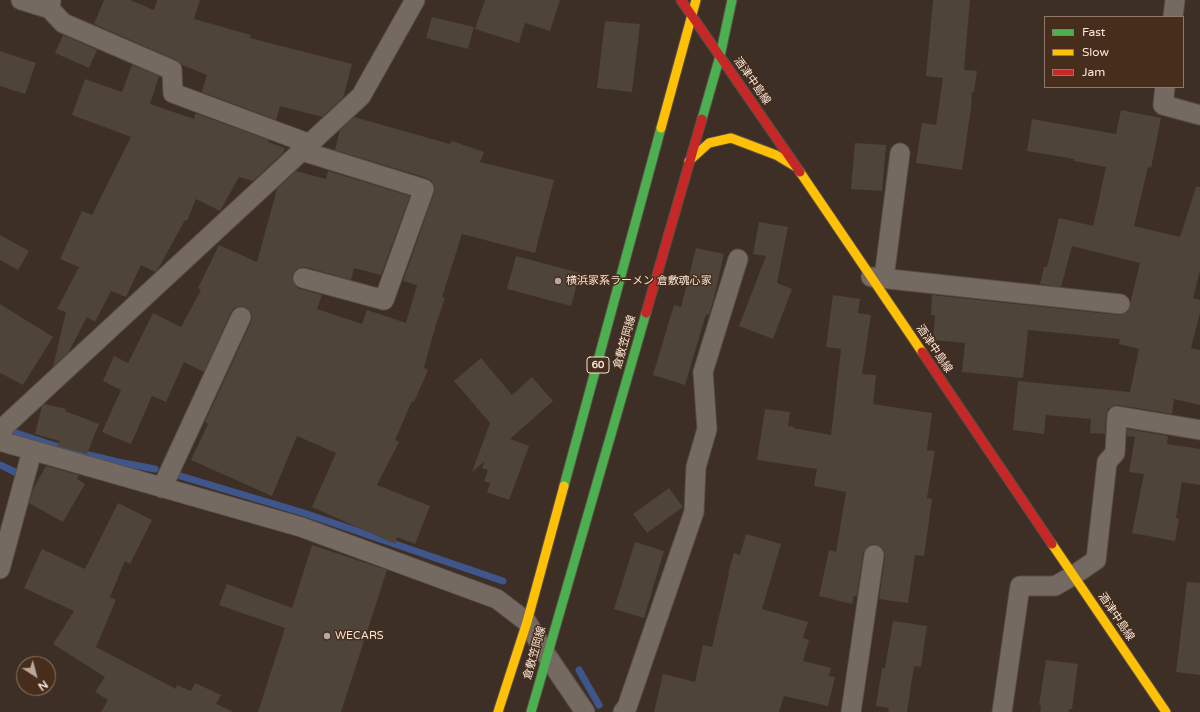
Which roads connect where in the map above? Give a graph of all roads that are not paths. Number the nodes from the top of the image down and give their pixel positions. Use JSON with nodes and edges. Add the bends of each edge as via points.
{"nodes":[{"id":1,"x":21,"y":0,"type":"edge"},
{"id":2,"x":415,"y":0,"type":"edge"},
{"id":3,"x":681,"y":0,"type":"edge"},
{"id":4,"x":696,"y":0,"type":"edge"},
{"id":5,"x":732,"y":0,"type":"edge"},
{"id":6,"x":1175,"y":0,"type":"edge"},
{"id":7,"x":51,"y":4,"type":"edge"},
{"id":8,"x":1173,"y":16,"type":"edge"},
{"id":9,"x":693,"y":17,"type":"junction"},
{"id":10,"x":720,"y":56,"type":"junction"},
{"id":11,"x":1165,"y":88,"type":"edge"},
{"id":12,"x":1200,"y":115,"type":"edge"},
{"id":13,"x":306,"y":147,"type":"junction"},
{"id":14,"x":900,"y":153,"type":"dead end"},
{"id":15,"x":689,"y":161,"type":"junction"},
{"id":16,"x":796,"y":167,"type":"junction"},
{"id":17,"x":738,"y":259,"type":"dead end"},
{"id":18,"x":878,"y":277,"type":"junction"},
{"id":19,"x":303,"y":278,"type":"dead end"},
{"id":20,"x":1120,"y":304,"type":"dead end"},
{"id":21,"x":241,"y":317,"type":"dead end"},
{"id":22,"x":1200,"y":430,"type":"edge"},
{"id":23,"x":0,"y":433,"type":"edge"},
{"id":24,"x":0,"y":441,"type":"edge"},
{"id":25,"x":32,"y":451,"type":"junction"},
{"id":26,"x":162,"y":488,"type":"junction"},
{"id":27,"x":874,"y":555,"type":"dead end"},
{"id":28,"x":0,"y":569,"type":"edge"},
{"id":29,"x":1074,"y":575,"type":"junction"},
{"id":30,"x":527,"y":622,"type":"junction"},
{"id":31,"x":547,"y":656,"type":"junction"},
{"id":32,"x":498,"y":712,"type":"edge"},
{"id":33,"x":531,"y":712,"type":"edge"},
{"id":34,"x":585,"y":712,"type":"edge"},
{"id":35,"x":623,"y":712,"type":"edge"},
{"id":36,"x":851,"y":712,"type":"edge"},
{"id":37,"x":1002,"y":712,"type":"edge"},
{"id":38,"x":1166,"y":712,"type":"edge"}],
"edges":[{"from":1,"to":7,"type":"street"},
{"from":2,"to":13,"type":"street","via":[[361,96]]},
{"from":3,"to":9,"type":"main road","name":"酒津中島線"},
{"from":4,"to":9,"type":"main road","name":"倉敷笠岡線","number":"60"},
{"from":5,"to":10,"type":"main road","name":"倉敷笠岡線"},
{"from":6,"to":8,"type":"street"},
{"from":7,"to":13,"type":"street","via":[[64,23],[172,70],[173,93]]},
{"from":9,"to":10,"type":"main road","name":"酒津中島線"},
{"from":9,"to":30,"type":"main road","name":"倉敷笠岡線","number":"60"},
{"from":10,"to":15,"type":"main road","name":"倉敷笠岡線"},
{"from":10,"to":16,"type":"main road","name":"酒津中島線"},
{"from":11,"to":12,"type":"street","via":[[1163,105]]},
{"from":13,"to":19,"type":"street","via":[[424,189],[384,300]]},
{"from":13,"to":23,"type":"street"},
{"from":14,"to":18,"type":"street"},
{"from":15,"to":16,"type":"main road","via":[[709,143],[731,138],[776,155]]},
{"from":15,"to":31,"type":"main road","name":"倉敷笠岡線"},
{"from":16,"to":18,"type":"main road","name":"酒津中島線"},
{"from":17,"to":35,"type":"street","via":[[703,372],[707,429],[696,467],[694,512]]},
{"from":18,"to":20,"type":"street"},
{"from":18,"to":29,"type":"main road","name":"酒津中島線"},
{"from":21,"to":26,"type":"street"},
{"from":22,"to":29,"type":"street","via":[[1117,416],[1115,453],[1107,462],[1096,560]]},
{"from":24,"to":25,"type":"street"},
{"from":25,"to":26,"type":"street"},
{"from":25,"to":28,"type":"street"},
{"from":26,"to":30,"type":"street","via":[[301,527],[490,596]]},
{"from":27,"to":36,"type":"street"},
{"from":29,"to":37,"type":"street","via":[[1054,586],[1020,586]]},
{"from":29,"to":38,"type":"main road","name":"酒津中島線"},
{"from":30,"to":31,"type":"street"},
{"from":30,"to":32,"type":"main road","name":"倉敷笠岡線","number":"60"},
{"from":31,"to":33,"type":"main road","name":"倉敷笠岡線"},
{"from":31,"to":34,"type":"street"}]}
